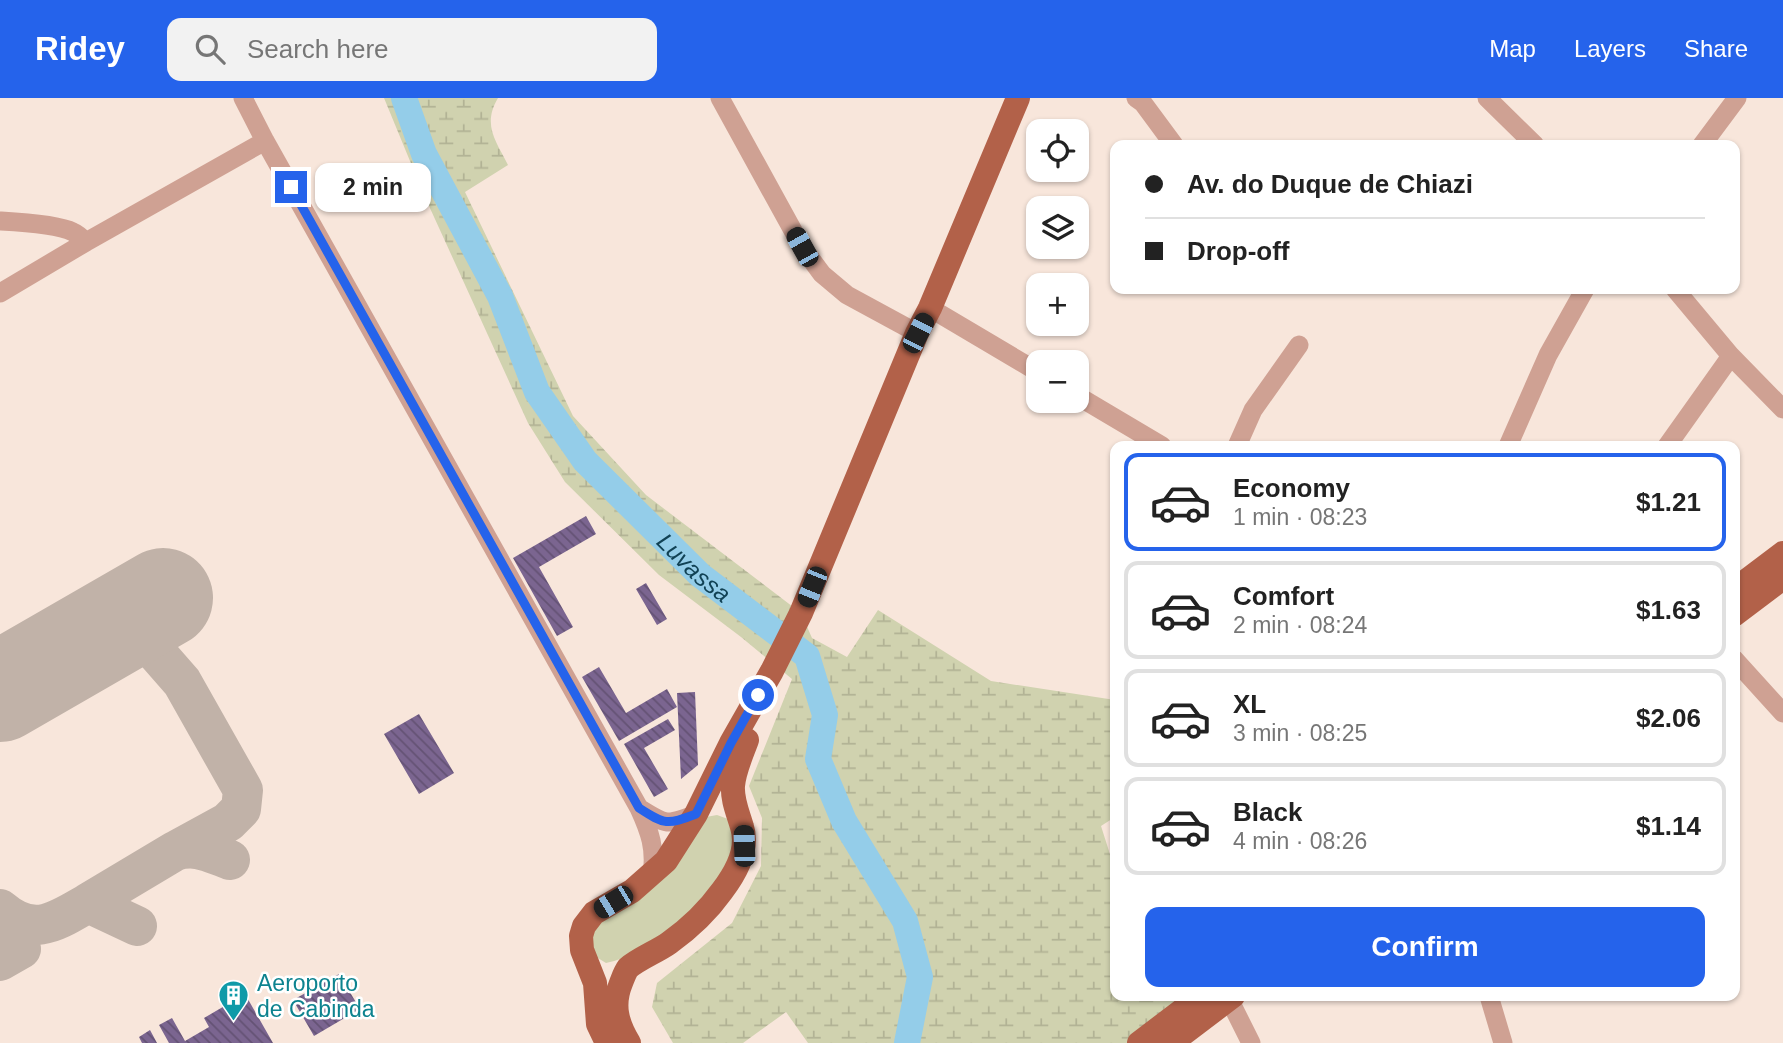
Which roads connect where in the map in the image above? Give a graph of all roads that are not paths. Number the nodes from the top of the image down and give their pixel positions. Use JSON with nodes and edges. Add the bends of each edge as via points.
{"nodes":[{"id":1,"x":243,"y":98,"type":"edge"},
{"id":2,"x":720,"y":98,"type":"edge"},
{"id":3,"x":1136,"y":98,"type":"edge"},
{"id":4,"x":1487,"y":98,"type":"edge"},
{"id":5,"x":1737,"y":98,"type":"edge"},
{"id":6,"x":1010,"y":103,"type":"edge"},
{"id":7,"x":1170,"y":140,"type":"edge"},
{"id":8,"x":1530,"y":140,"type":"edge"},
{"id":9,"x":1706,"y":140,"type":"edge"},
{"id":10,"x":265,"y":141,"type":"junction"},
{"id":11,"x":0,"y":221,"type":"edge"},
{"id":12,"x":86,"y":242,"type":"junction"},
{"id":13,"x":0,"y":293,"type":"edge"},
{"id":14,"x":1582,"y":294,"type":"edge"},
{"id":15,"x":1679,"y":294,"type":"edge"},
{"id":16,"x":930,"y":308,"type":"junction"},
{"id":17,"x":918,"y":333,"type":"junction"},
{"id":18,"x":1299,"y":345,"type":"dead end"},
{"id":19,"x":1731,"y":356,"type":"junction"},
{"id":20,"x":1026,"y":365,"type":"edge"},
{"id":21,"x":1089,"y":403,"type":"edge"},
{"id":22,"x":1783,"y":409,"type":"edge"},
{"id":23,"x":1154,"y":441,"type":"edge"},
{"id":24,"x":1239,"y":441,"type":"edge"},
{"id":25,"x":1510,"y":441,"type":"edge"},
{"id":26,"x":1671,"y":441,"type":"edge"},
{"id":27,"x":1783,"y":553,"type":"edge"},
{"id":28,"x":1783,"y":578,"type":"edge"},
{"id":29,"x":1740,"y":585,"type":"edge"},
{"id":30,"x":1740,"y":610,"type":"edge"},
{"id":31,"x":1740,"y":666,"type":"edge"},
{"id":32,"x":772,"y":671,"type":"junction"},
{"id":33,"x":1783,"y":713,"type":"edge"},
{"id":34,"x":639,"y":808,"type":"junction"},
{"id":35,"x":696,"y":814,"type":"junction"},
{"id":36,"x":744,"y":831,"type":"junction"},
{"id":37,"x":652,"y":875,"type":"junction"},
{"id":38,"x":588,"y":962,"type":"junction"},
{"id":39,"x":627,"y":969,"type":"junction"},
{"id":40,"x":1195,"y":1001,"type":"edge"},
{"id":41,"x":1226,"y":1001,"type":"edge"},
{"id":42,"x":1233,"y":1001,"type":"edge"},
{"id":43,"x":1490,"y":1001,"type":"edge"},
{"id":44,"x":607,"y":1043,"type":"edge"},
{"id":45,"x":629,"y":1043,"type":"edge"},
{"id":46,"x":1139,"y":1043,"type":"edge"},
{"id":47,"x":1171,"y":1043,"type":"edge"},
{"id":48,"x":1251,"y":1043,"type":"edge"},
{"id":49,"x":1503,"y":1043,"type":"edge"}],
"edges":[{"from":1,"to":10,"type":"street"},
{"from":2,"to":17,"type":"street","via":[[802,247],[822,274],[847,295]]},
{"from":3,"to":7,"type":"street"},
{"from":4,"to":8,"type":"street"},
{"from":5,"to":9,"type":"street"},
{"from":6,"to":16,"type":"main road"},
{"from":10,"to":12,"type":"street"},
{"from":10,"to":34,"type":"street"},
{"from":11,"to":12,"type":"street","via":[[68,230]]},
{"from":12,"to":13,"type":"street"},
{"from":14,"to":25,"type":"street","via":[[1548,355]]},
{"from":15,"to":19,"type":"street"},
{"from":16,"to":17,"type":"main road"},
{"from":16,"to":20,"type":"street"},
{"from":17,"to":32,"type":"main road","via":[[801,613]]},
{"from":18,"to":24,"type":"street","via":[[1253,410]]},
{"from":19,"to":22,"type":"street"},
{"from":19,"to":26,"type":"street"},
{"from":21,"to":23,"type":"street"},
{"from":27,"to":29,"type":"main road"},
{"from":28,"to":30,"type":"main road"},
{"from":31,"to":33,"type":"street"},
{"from":32,"to":35,"type":"main road"},
{"from":32,"to":36,"type":"main road","via":[[733,785]]},
{"from":34,"to":35,"type":"street","via":[[662,822]]},
{"from":34,"to":37,"type":"street","via":[[652,841]]},
{"from":35,"to":36,"type":"main road","via":[[723,810],[735,817]]},
{"from":35,"to":37,"type":"main road"},
{"from":36,"to":39,"type":"main road","via":[[739,862],[708,909],[667,945]]},
{"from":37,"to":38,"type":"main road","via":[[594,913],[584,926],[582,950]]},
{"from":38,"to":39,"type":"main road","via":[[613,973]]},
{"from":38,"to":44,"type":"main road","via":[[595,983],[598,1024]]},
{"from":39,"to":45,"type":"main road","via":[[615,1002]]},
{"from":40,"to":46,"type":"main road"},
{"from":41,"to":47,"type":"main road"},
{"from":42,"to":48,"type":"street"},
{"from":43,"to":49,"type":"street"}]}
